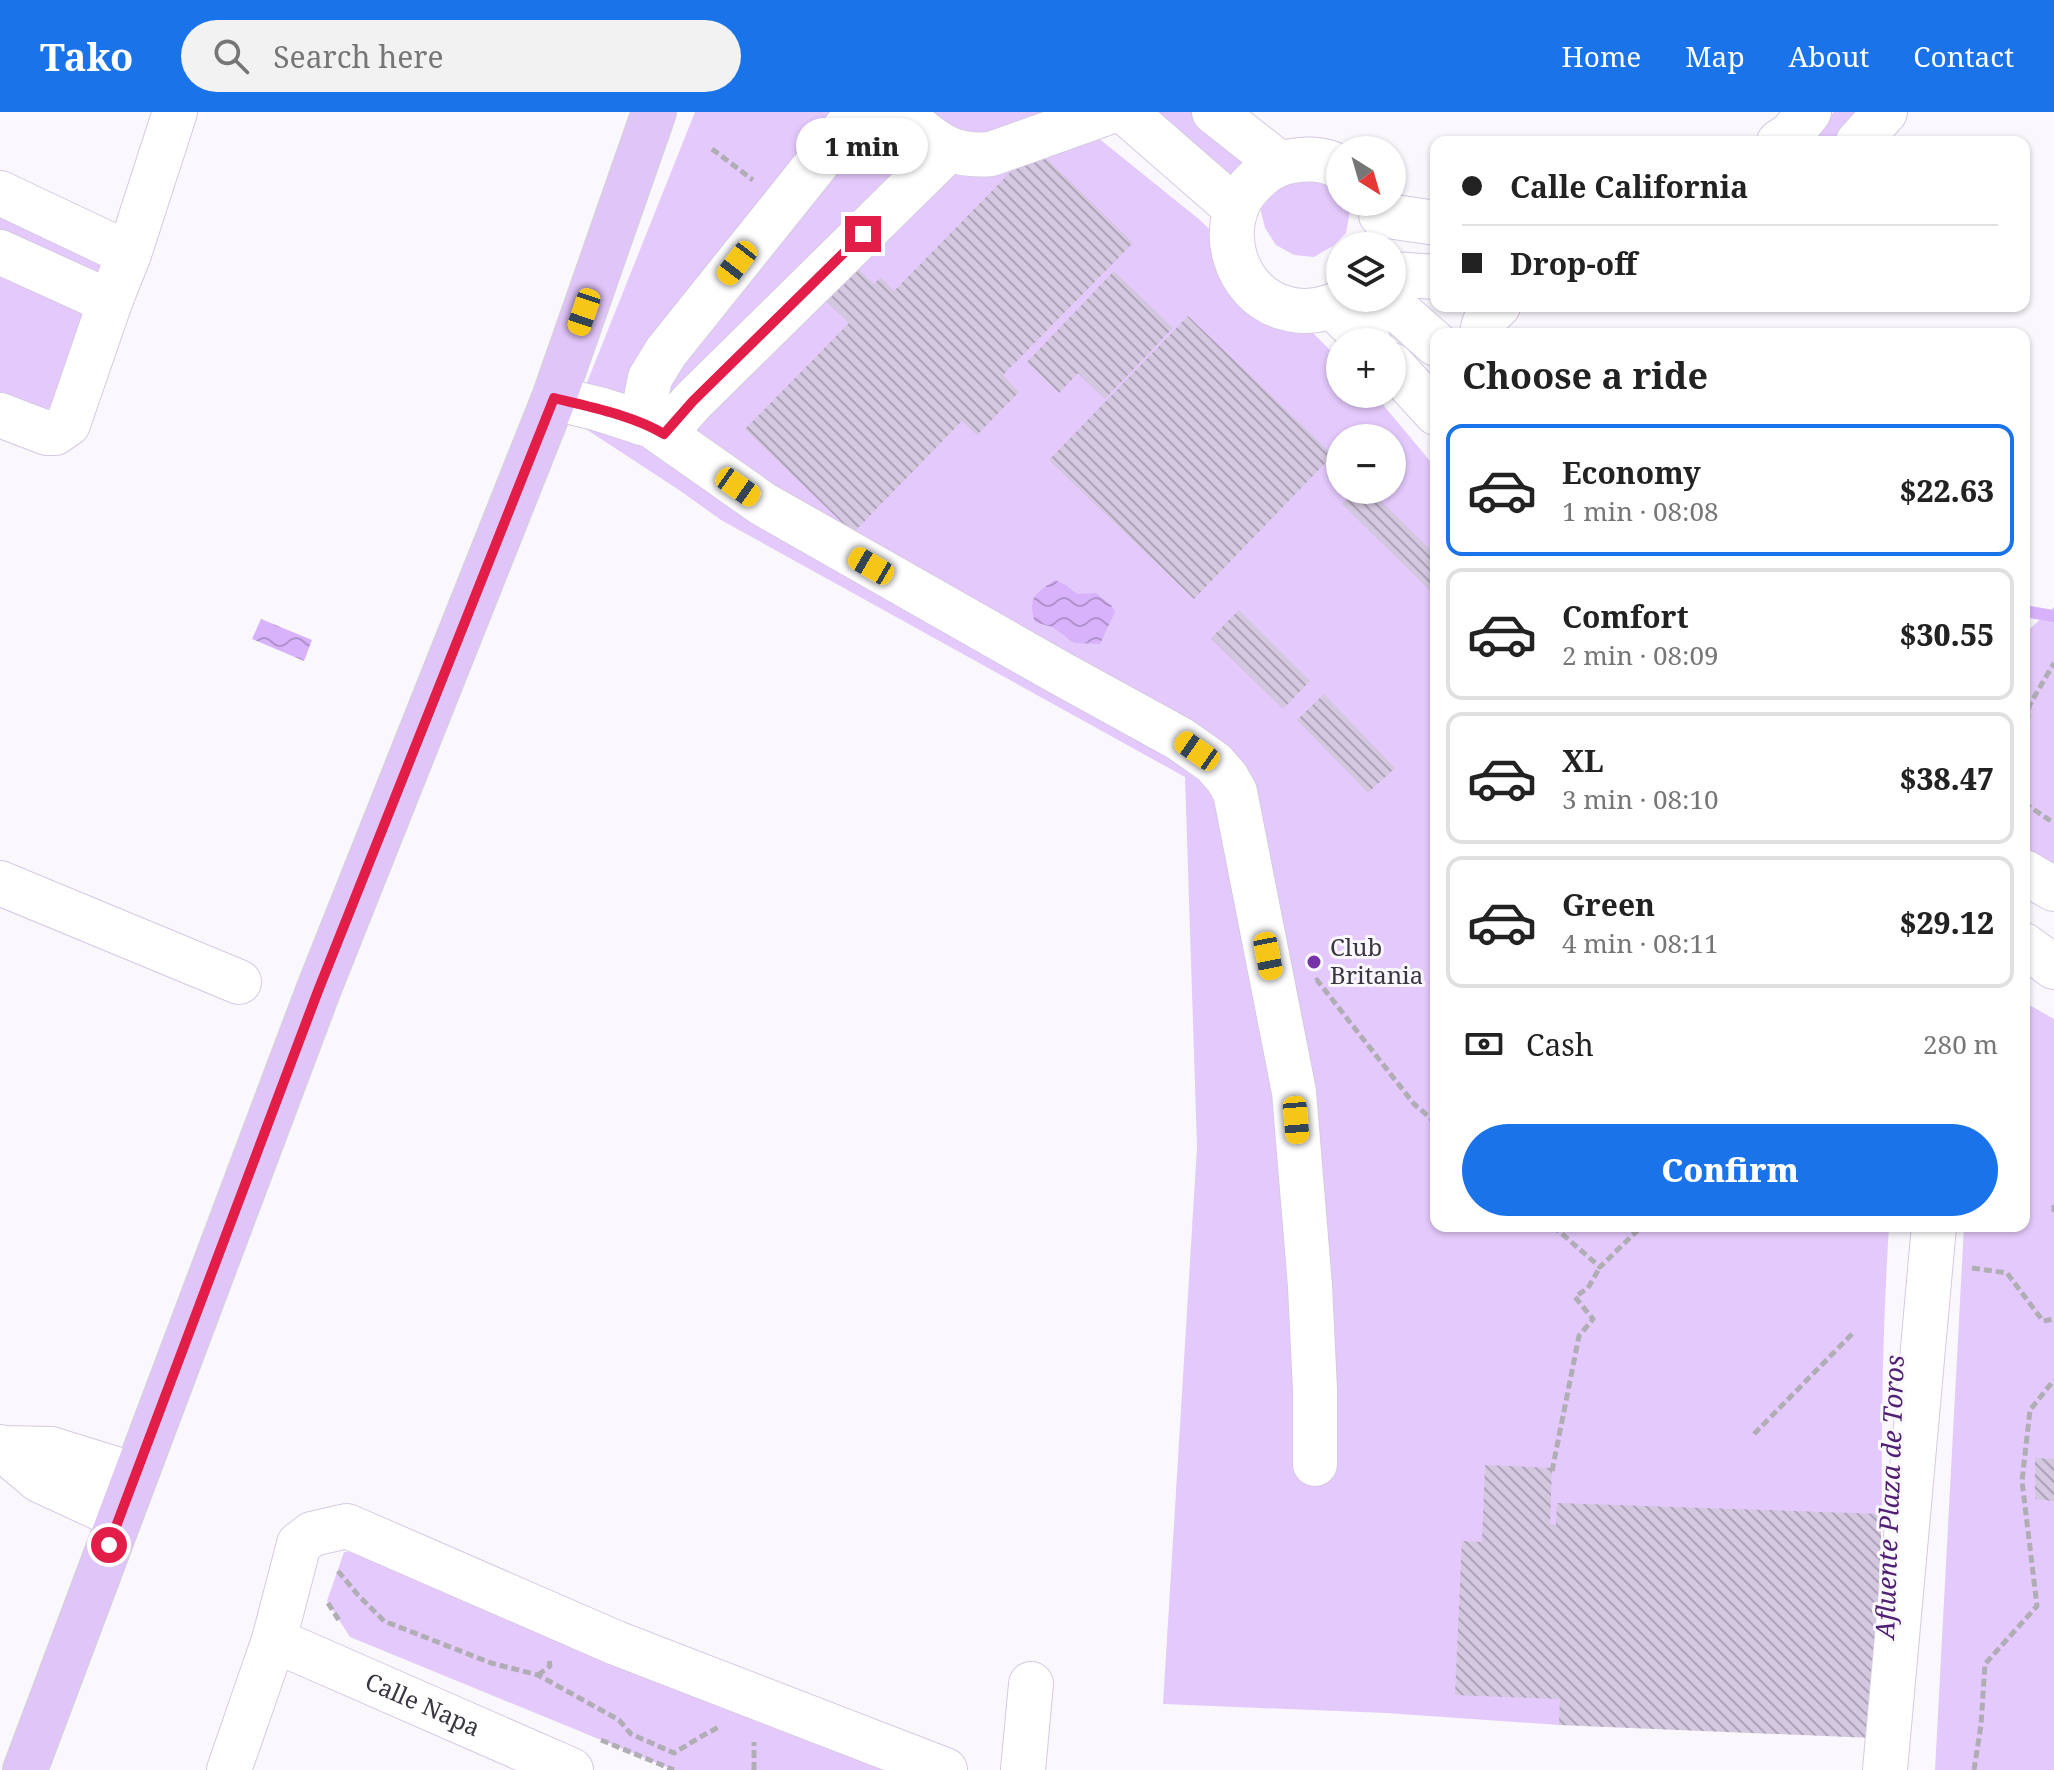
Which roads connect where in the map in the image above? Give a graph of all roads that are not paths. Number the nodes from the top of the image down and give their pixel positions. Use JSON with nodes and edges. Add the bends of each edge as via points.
{"nodes":[{"id":1,"x":175,"y":112,"type":"edge"},
{"id":2,"x":654,"y":112,"type":"edge"},
{"id":3,"x":863,"y":112,"type":"edge"},
{"id":4,"x":898,"y":112,"type":"edge"},
{"id":5,"x":1109,"y":112,"type":"edge"},
{"id":6,"x":1125,"y":112,"type":"edge"},
{"id":7,"x":1214,"y":112,"type":"edge"},
{"id":8,"x":1809,"y":112,"type":"edge"},
{"id":9,"x":1885,"y":112,"type":"edge"},
{"id":10,"x":1788,"y":136,"type":"edge"},
{"id":11,"x":1863,"y":136,"type":"edge"},
{"id":12,"x":948,"y":150,"type":"junction"},
{"id":13,"x":1326,"y":162,"type":"edge"},
{"id":14,"x":1280,"y":164,"type":"junction"},
{"id":15,"x":0,"y":193,"type":"edge"},
{"id":16,"x":1235,"y":208,"type":"junction"},
{"id":17,"x":1379,"y":221,"type":"edge"},
{"id":18,"x":1430,"y":223,"type":"edge"},
{"id":19,"x":0,"y":252,"type":"edge"},
{"id":20,"x":129,"y":254,"type":"junction"},
{"id":21,"x":1406,"y":275,"type":"edge"},
{"id":22,"x":1430,"y":277,"type":"edge"},
{"id":23,"x":110,"y":302,"type":"junction"},
{"id":24,"x":1326,"y":306,"type":"edge"},
{"id":25,"x":1400,"y":312,"type":"edge"},
{"id":26,"x":1430,"y":339,"type":"edge"},
{"id":27,"x":1406,"y":380,"type":"edge"},
{"id":28,"x":554,"y":398,"type":"junction"},
{"id":29,"x":1430,"y":406,"type":"edge"},
{"id":30,"x":0,"y":415,"type":"edge"},
{"id":31,"x":652,"y":428,"type":"junction"},
{"id":32,"x":2030,"y":875,"type":"edge"},
{"id":33,"x":0,"y":883,"type":"edge"},
{"id":34,"x":2054,"y":889,"type":"edge"},
{"id":35,"x":2030,"y":949,"type":"edge"},
{"id":36,"x":2054,"y":967,"type":"edge"},
{"id":37,"x":239,"y":982,"type":"dead end"},
{"id":38,"x":1932,"y":1244,"type":"edge"},
{"id":39,"x":1,"y":1448,"type":"edge"},
{"id":40,"x":1315,"y":1464,"type":"dead end"},
{"id":41,"x":135,"y":1475,"type":"junction"},
{"id":42,"x":119,"y":1517,"type":"junction"},
{"id":43,"x":274,"y":1640,"type":"junction"},
{"id":44,"x":1031,"y":1684,"type":"dead end"},
{"id":45,"x":25,"y":1770,"type":"edge"},
{"id":46,"x":229,"y":1770,"type":"edge"},
{"id":47,"x":571,"y":1770,"type":"edge"},
{"id":48,"x":945,"y":1770,"type":"edge"},
{"id":49,"x":1023,"y":1770,"type":"edge"},
{"id":50,"x":1885,"y":1770,"type":"edge"}],
"edges":[{"from":1,"to":20,"type":"street"},
{"from":2,"to":28,"type":"main road"},
{"from":3,"to":31,"type":"street","via":[[666,352],[650,378]]},
{"from":4,"to":12,"type":"street"},
{"from":5,"to":12,"type":"street","via":[[991,154]]},
{"from":6,"to":16,"type":"street"},
{"from":7,"to":14,"type":"street"},
{"from":8,"to":10,"type":"street"},
{"from":9,"to":11,"type":"street"},
{"from":12,"to":31,"type":"street","via":[[693,401]]},
{"from":13,"to":14,"type":"street"},
{"from":14,"to":16,"type":"street","via":[[1261,174]]},
{"from":15,"to":20,"type":"street"},
{"from":16,"to":24,"type":"street","via":[[1234,258],[1245,279],[1262,297],[1284,308]]},
{"from":17,"to":18,"type":"street"},
{"from":19,"to":23,"type":"street"},
{"from":20,"to":23,"type":"street"},
{"from":21,"to":22,"type":"street"},
{"from":23,"to":30,"type":"street","via":[[68,424],[47,433]]},
{"from":25,"to":26,"type":"street"},
{"from":27,"to":29,"type":"street"},
{"from":28,"to":31,"type":"street"},
{"from":28,"to":41,"type":"main road","via":[[318,991]]},
{"from":31,"to":40,"type":"street","via":[[763,504],[1180,739],[1227,778],[1235,792],[1294,1092],[1310,1286]]},
{"from":32,"to":34,"type":"street"},
{"from":33,"to":37,"type":"street"},
{"from":35,"to":36,"type":"street"},
{"from":38,"to":50,"type":"street"},
{"from":39,"to":41,"type":"street","via":[[51,1449]]},
{"from":39,"to":42,"type":"street","via":[[39,1480]]},
{"from":41,"to":42,"type":"main road"},
{"from":42,"to":45,"type":"main road"},
{"from":43,"to":46,"type":"street"},
{"from":43,"to":47,"type":"street","name":"Calle Napa"},
{"from":43,"to":48,"type":"street","via":[[299,1544],[312,1534],[347,1526],[616,1643]]},
{"from":44,"to":49,"type":"street"}]}
